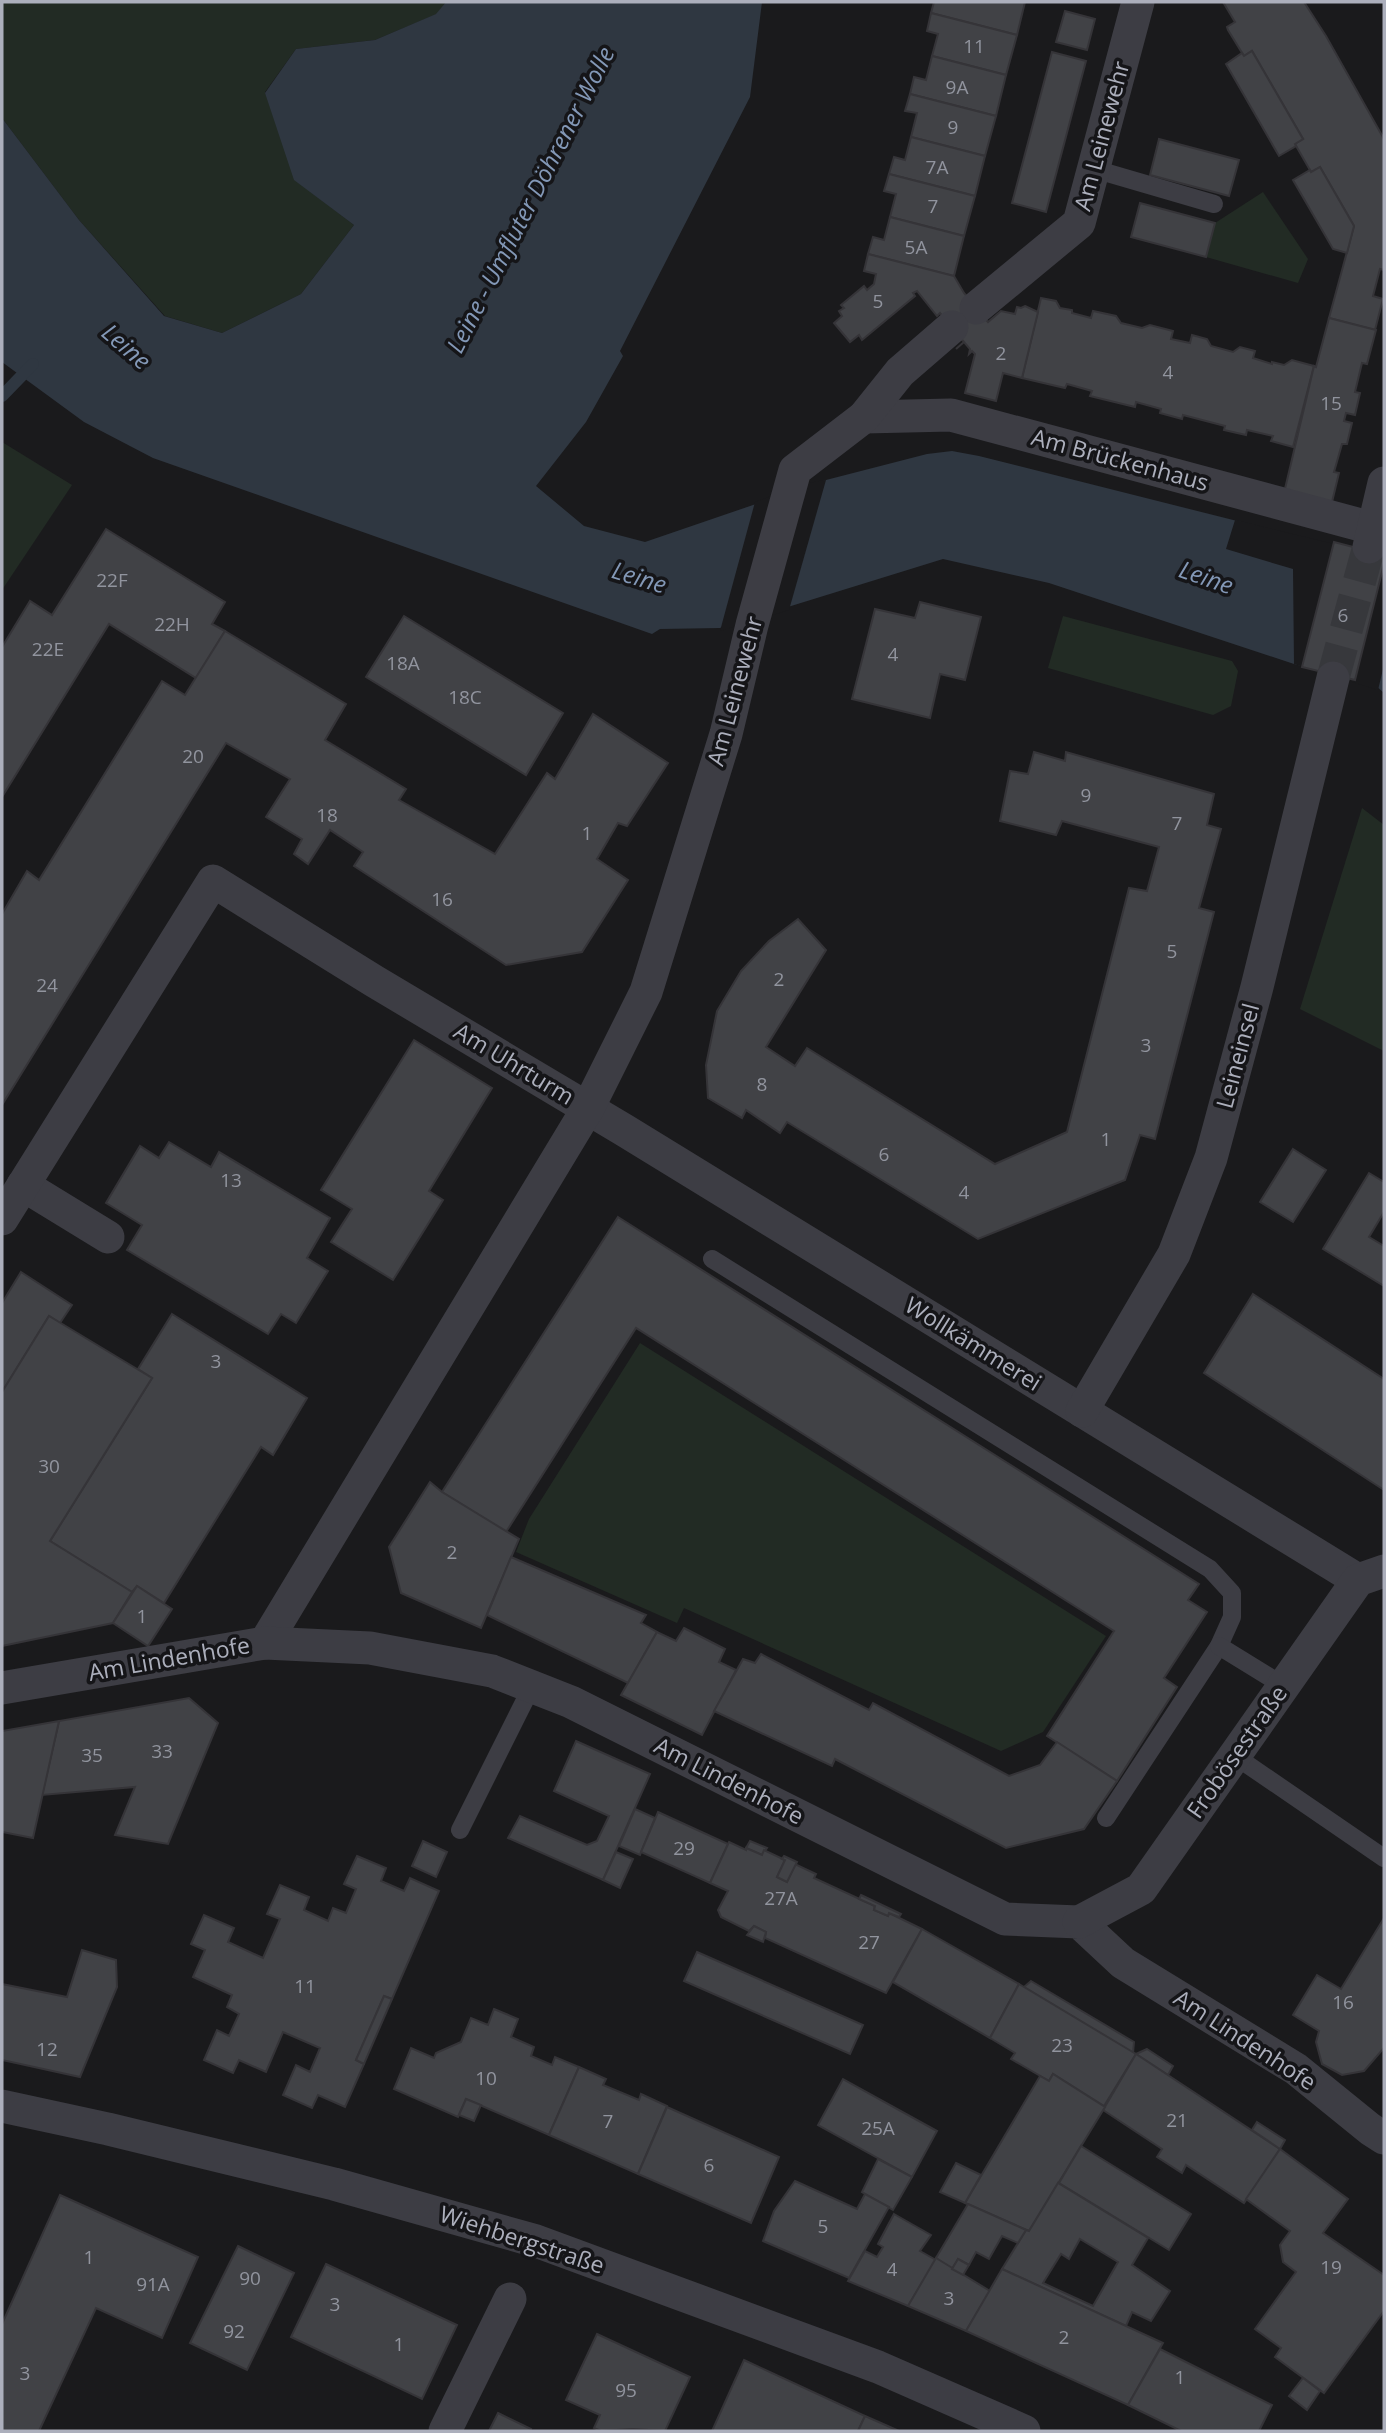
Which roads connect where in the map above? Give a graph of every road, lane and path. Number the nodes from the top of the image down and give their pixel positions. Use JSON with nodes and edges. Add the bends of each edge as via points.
{"nodes":[{"id":1,"x":1138,"y":2,"type":"edge"},
{"id":2,"x":1094,"y":169,"type":"junction"},
{"id":3,"x":1214,"y":204,"type":"dead end"},
{"id":4,"x":864,"y":417,"type":"junction"},
{"id":5,"x":1383,"y":490,"type":"edge"},
{"id":6,"x":1333,"y":678,"type":"tunnel mouth"},
{"id":7,"x":588,"y":1108,"type":"junction"},
{"id":8,"x":23,"y":1185,"type":"junction"},
{"id":9,"x":2,"y":1219,"type":"edge"},
{"id":10,"x":108,"y":1237,"type":"dead end"},
{"id":11,"x":712,"y":1259,"type":"dead end"},
{"id":12,"x":1082,"y":1411,"type":"junction"},
{"id":13,"x":1371,"y":1576,"type":"edge"},
{"id":14,"x":265,"y":1643,"type":"junction"},
{"id":15,"x":1219,"y":1646,"type":"junction"},
{"id":16,"x":1284,"y":1685,"type":"junction"},
{"id":17,"x":532,"y":1686,"type":"junction"},
{"id":18,"x":2,"y":1688,"type":"edge"},
{"id":19,"x":1235,"y":1756,"type":"junction"},
{"id":20,"x":1106,"y":1818,"type":"dead end"},
{"id":21,"x":460,"y":1830,"type":"dead end"},
{"id":22,"x":1384,"y":1858,"type":"edge"},
{"id":23,"x":1079,"y":1922,"type":"junction"},
{"id":24,"x":2,"y":2106,"type":"edge"},
{"id":25,"x":1384,"y":2138,"type":"edge"},
{"id":26,"x":510,"y":2299,"type":"dead end"},
{"id":27,"x":445,"y":2431,"type":"edge"},
{"id":28,"x":1024,"y":2431,"type":"edge"}],
"edges":[{"from":1,"to":2,"type":"street","name":"Am Leinewehr"},
{"from":2,"to":3,"type":"lane"},
{"from":2,"to":4,"type":"street","name":"Am Leinewehr","via":[[1079,223],[900,372]]},
{"from":4,"to":5,"type":"street","name":"Am Brückenhaus","via":[[951,415],[1370,539]]},
{"from":4,"to":7,"type":"street","name":"Am Leinewehr","via":[[795,470],[726,734],[646,992]]},
{"from":6,"to":12,"type":"street","name":"Leineinsel","via":[[1211,1158],[1174,1254]]},
{"from":7,"to":8,"type":"street","name":"Am Uhrturm","via":[[213,881]]},
{"from":7,"to":12,"type":"street","name":"Wollkämmerei"},
{"from":7,"to":14,"type":"street","name":"Am Uhrturm"},
{"from":8,"to":9,"type":"street","name":"Am Uhrturm"},
{"from":8,"to":10,"type":"street"},
{"from":11,"to":15,"type":"lane","via":[[1210,1569],[1232,1593],[1232,1616]]},
{"from":12,"to":13,"type":"street","name":"Wollkämmerei"},
{"from":13,"to":16,"type":"street","name":"Frobösestraße"},
{"from":14,"to":17,"type":"street","name":"Am Lindenhofe","via":[[370,1648],[492,1671]]},
{"from":14,"to":18,"type":"street","name":"Am Lindenhofe"},
{"from":15,"to":16,"type":"lane"},
{"from":15,"to":20,"type":"lane"},
{"from":16,"to":19,"type":"street","name":"Frobösestraße"},
{"from":17,"to":21,"type":"lane"},
{"from":17,"to":23,"type":"street","name":"Am Lindenhofe","via":[[1005,1919]]},
{"from":19,"to":22,"type":"lane"},
{"from":19,"to":23,"type":"street","name":"Frobösestraße","via":[[1141,1889]]},
{"from":23,"to":25,"type":"street","name":"Am Lindenhofe","via":[[1124,1962],[1296,2069]]},
{"from":24,"to":28,"type":"street","name":"Wiehbergstraße","via":[[334,2184],[536,2241],[878,2367]]},
{"from":26,"to":27,"type":"street"}]}
